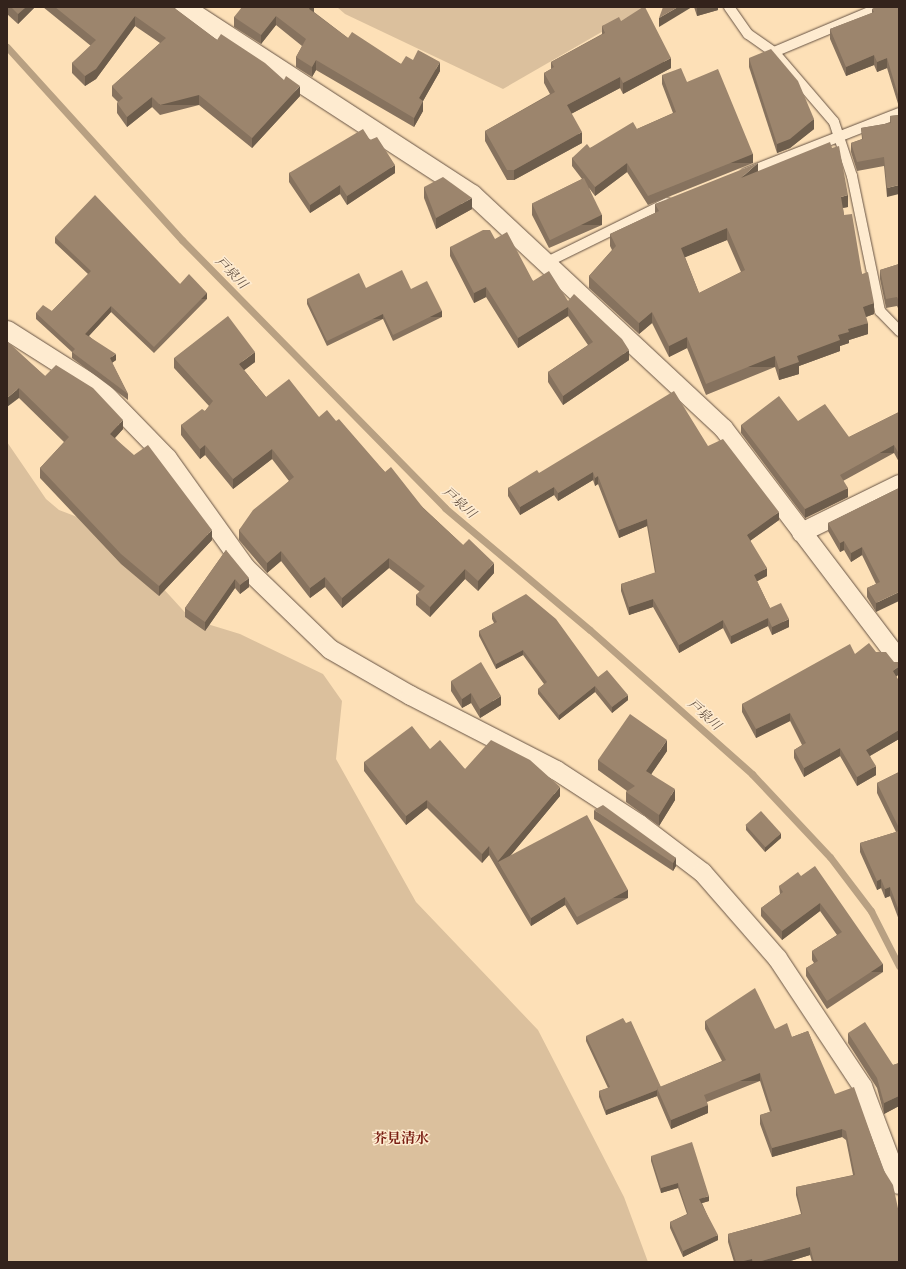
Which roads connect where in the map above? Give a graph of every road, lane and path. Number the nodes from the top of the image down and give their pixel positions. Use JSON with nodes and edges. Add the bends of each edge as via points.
{"nodes":[{"id":1,"x":184,"y":7,"type":"edge"},
{"id":2,"x":729,"y":7,"type":"edge"},
{"id":3,"x":881,"y":7,"type":"edge"},
{"id":4,"x":774,"y":52,"type":"junction"},
{"id":5,"x":899,"y":114,"type":"edge"},
{"id":6,"x":840,"y":137,"type":"junction"},
{"id":7,"x":736,"y":177,"type":"edge"},
{"id":8,"x":677,"y":200,"type":"edge"},
{"id":9,"x":545,"y":263,"type":"junction"},
{"id":10,"x":7,"y":330,"type":"edge"},
{"id":11,"x":899,"y":331,"type":"edge"},
{"id":12,"x":899,"y":484,"type":"edge"},
{"id":13,"x":801,"y":532,"type":"junction"},
{"id":14,"x":899,"y":660,"type":"edge"},
{"id":15,"x":899,"y":1184,"type":"edge"}],
"edges":[{"from":1,"to":9,"type":"street","via":[[472,194]]},
{"from":2,"to":4,"type":"lane","via":[[748,34]]},
{"from":3,"to":4,"type":"lane"},
{"from":4,"to":6,"type":"lane","via":[[834,122]]},
{"from":5,"to":6,"type":"lane"},
{"from":6,"to":7,"type":"lane"},
{"from":6,"to":11,"type":"lane","via":[[852,176],[880,311]]},
{"from":8,"to":9,"type":"lane"},
{"from":9,"to":13,"type":"street","via":[[723,428]]},
{"from":10,"to":15,"type":"street","via":[[100,389],[167,458],[246,567],[330,649],[410,695],[556,770],[639,824],[702,872],[777,958],[862,1086]]},
{"from":12,"to":13,"type":"street"},
{"from":13,"to":14,"type":"street"}]}
